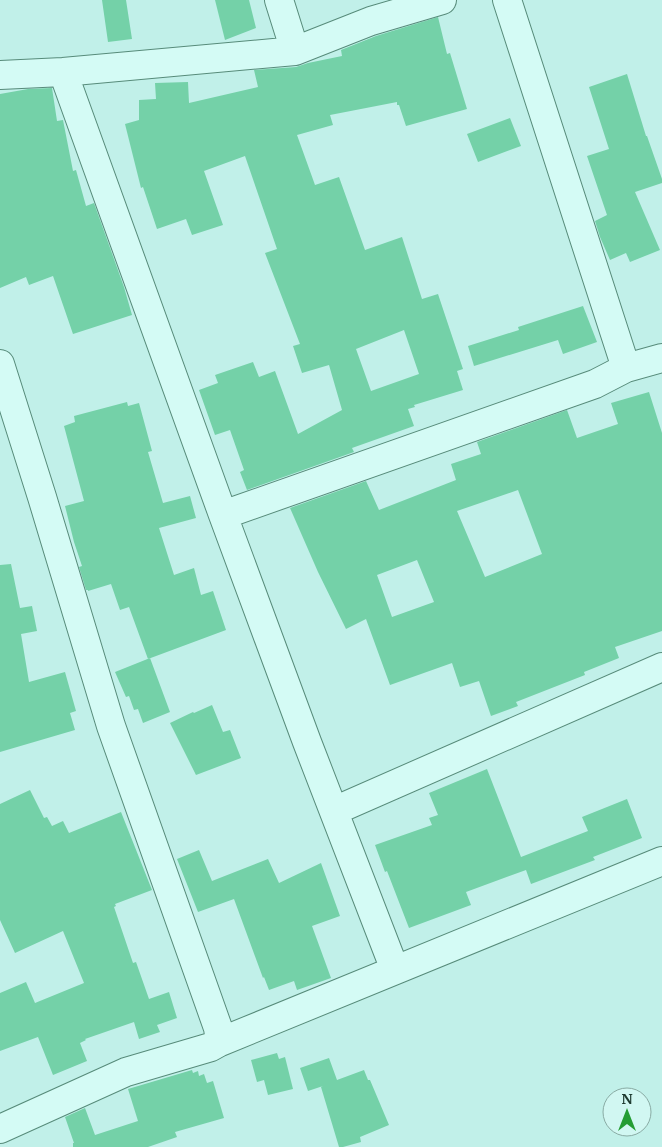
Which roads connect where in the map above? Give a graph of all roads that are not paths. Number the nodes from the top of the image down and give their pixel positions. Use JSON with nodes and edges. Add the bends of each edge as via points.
{"nodes":[{"id":1,"x":279,"y":0,"type":"edge"},
{"id":2,"x":442,"y":0,"type":"edge"},
{"id":3,"x":507,"y":0,"type":"edge"},
{"id":4,"x":296,"y":51,"type":"junction"},
{"id":5,"x":63,"y":72,"type":"junction"},
{"id":6,"x":0,"y":75,"type":"edge"},
{"id":7,"x":662,"y":358,"type":"edge"},
{"id":8,"x":0,"y":364,"type":"edge"},
{"id":9,"x":626,"y":368,"type":"junction"},
{"id":10,"x":223,"y":515,"type":"junction"},
{"id":11,"x":662,"y":667,"type":"edge"},
{"id":12,"x":334,"y":811,"type":"junction"},
{"id":13,"x":662,"y":861,"type":"edge"},
{"id":14,"x":395,"y":970,"type":"junction"},
{"id":15,"x":220,"y":1042,"type":"junction"},
{"id":16,"x":0,"y":1129,"type":"edge"}],
"edges":[{"from":1,"to":4,"type":"street"},
{"from":2,"to":4,"type":"street","via":[[370,21]]},
{"from":3,"to":9,"type":"street"},
{"from":4,"to":5,"type":"street"},
{"from":5,"to":6,"type":"street"},
{"from":5,"to":10,"type":"street"},
{"from":7,"to":9,"type":"street"},
{"from":8,"to":15,"type":"street","via":[[111,726],[218,1028]]},
{"from":9,"to":10,"type":"street","via":[[595,384]]},
{"from":10,"to":12,"type":"street"},
{"from":11,"to":12,"type":"street"},
{"from":12,"to":14,"type":"street"},
{"from":13,"to":14,"type":"street"},
{"from":14,"to":15,"type":"street"},
{"from":15,"to":16,"type":"street","via":[[126,1072]]}]}
